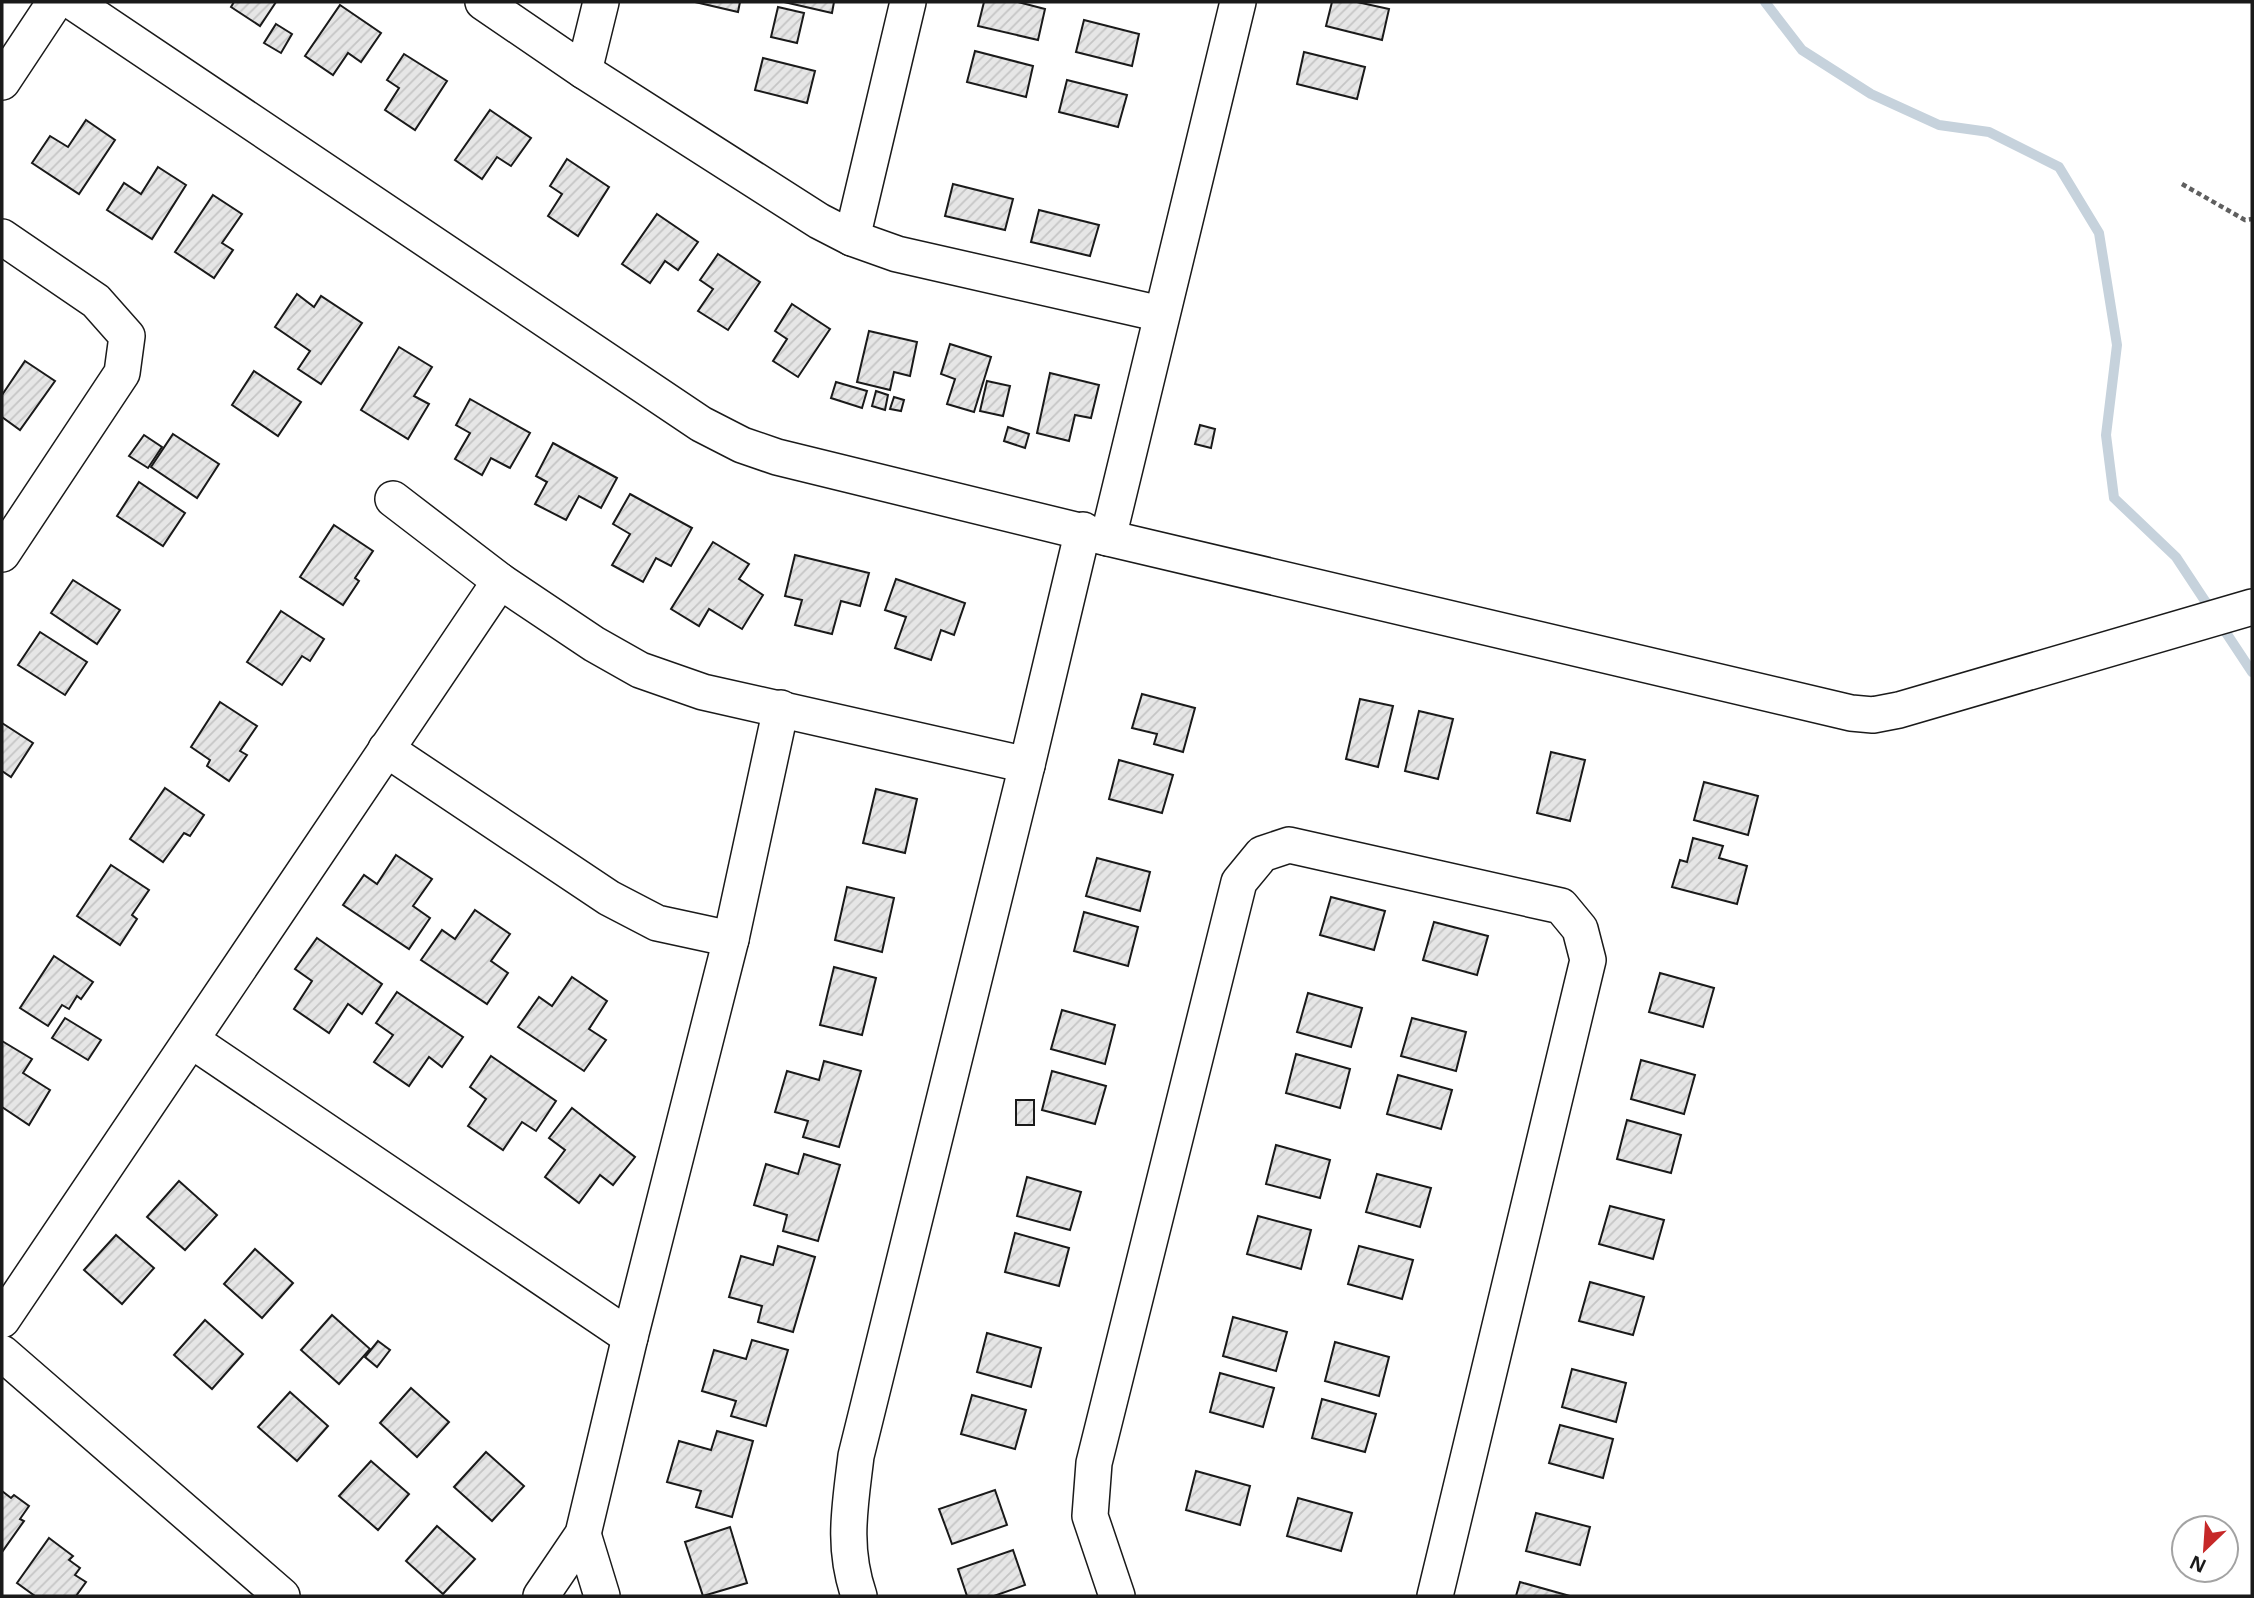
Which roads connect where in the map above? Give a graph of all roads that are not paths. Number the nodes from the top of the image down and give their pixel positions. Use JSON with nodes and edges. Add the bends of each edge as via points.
{"nodes":[{"id":1,"x":55,"y":2,"type":"edge"},
{"id":2,"x":74,"y":2,"type":"edge"},
{"id":3,"x":483,"y":2,"type":"edge"},
{"id":4,"x":601,"y":2,"type":"edge"},
{"id":5,"x":908,"y":2,"type":"edge"},
{"id":6,"x":1238,"y":2,"type":"edge"},
{"id":7,"x":584,"y":71,"type":"junction"},
{"id":8,"x":2,"y":82,"type":"edge"},
{"id":9,"x":2,"y":237,"type":"edge"},
{"id":10,"x":852,"y":238,"type":"junction"},
{"id":11,"x":1161,"y":314,"type":"junction"},
{"id":12,"x":393,"y":499,"type":"dead end"},
{"id":13,"x":1095,"y":534,"type":"junction"},
{"id":14,"x":2,"y":554,"type":"edge"},
{"id":15,"x":500,"y":582,"type":"junction"},
{"id":16,"x":2242,"y":610,"type":"edge"},
{"id":17,"x":781,"y":708,"type":"junction"},
{"id":18,"x":386,"y":749,"type":"junction"},
{"id":19,"x":1027,"y":765,"type":"junction"},
{"id":20,"x":731,"y":939,"type":"junction"},
{"id":21,"x":191,"y":1040,"type":"junction"},
{"id":22,"x":2,"y":1320,"type":"edge"},
{"id":23,"x":630,"y":1337,"type":"junction"},
{"id":24,"x":2,"y":1353,"type":"edge"},
{"id":25,"x":583,"y":1534,"type":"junction"},
{"id":26,"x":282,"y":1596,"type":"edge"},
{"id":27,"x":541,"y":1596,"type":"edge"},
{"id":28,"x":602,"y":1596,"type":"edge"},
{"id":29,"x":859,"y":1596,"type":"edge"},
{"id":30,"x":1116,"y":1596,"type":"edge"},
{"id":31,"x":1435,"y":1596,"type":"edge"}],
"edges":[{"from":1,"to":8,"type":"street"},
{"from":2,"to":13,"type":"street","via":[[701,424],[777,457]]},
{"from":3,"to":7,"type":"street"},
{"from":4,"to":7,"type":"street"},
{"from":5,"to":10,"type":"street"},
{"from":6,"to":11,"type":"street"},
{"from":7,"to":10,"type":"street"},
{"from":9,"to":14,"type":"street","via":[[96,301],[127,336],[121,373]]},
{"from":10,"to":11,"type":"street","via":[[897,254]]},
{"from":11,"to":13,"type":"street"},
{"from":12,"to":15,"type":"street"},
{"from":13,"to":16,"type":"street","via":[[1873,715]]},
{"from":13,"to":19,"type":"street"},
{"from":15,"to":17,"type":"street","via":[[640,670],[703,692]]},
{"from":15,"to":18,"type":"street"},
{"from":17,"to":19,"type":"street"},
{"from":17,"to":20,"type":"street"},
{"from":18,"to":20,"type":"street","via":[[609,898],[657,923]]},
{"from":18,"to":21,"type":"street"},
{"from":19,"to":29,"type":"street","via":[[856,1456],[847,1530]]},
{"from":20,"to":23,"type":"street"},
{"from":21,"to":22,"type":"street"},
{"from":21,"to":23,"type":"street"},
{"from":23,"to":25,"type":"street"},
{"from":24,"to":26,"type":"street"},
{"from":25,"to":27,"type":"street"},
{"from":25,"to":28,"type":"street"},
{"from":30,"to":31,"type":"street","via":[[1090,1517],[1094,1463],[1239,882],[1262,853],[1289,845],[1560,906],[1580,929],[1588,960]]}]}
